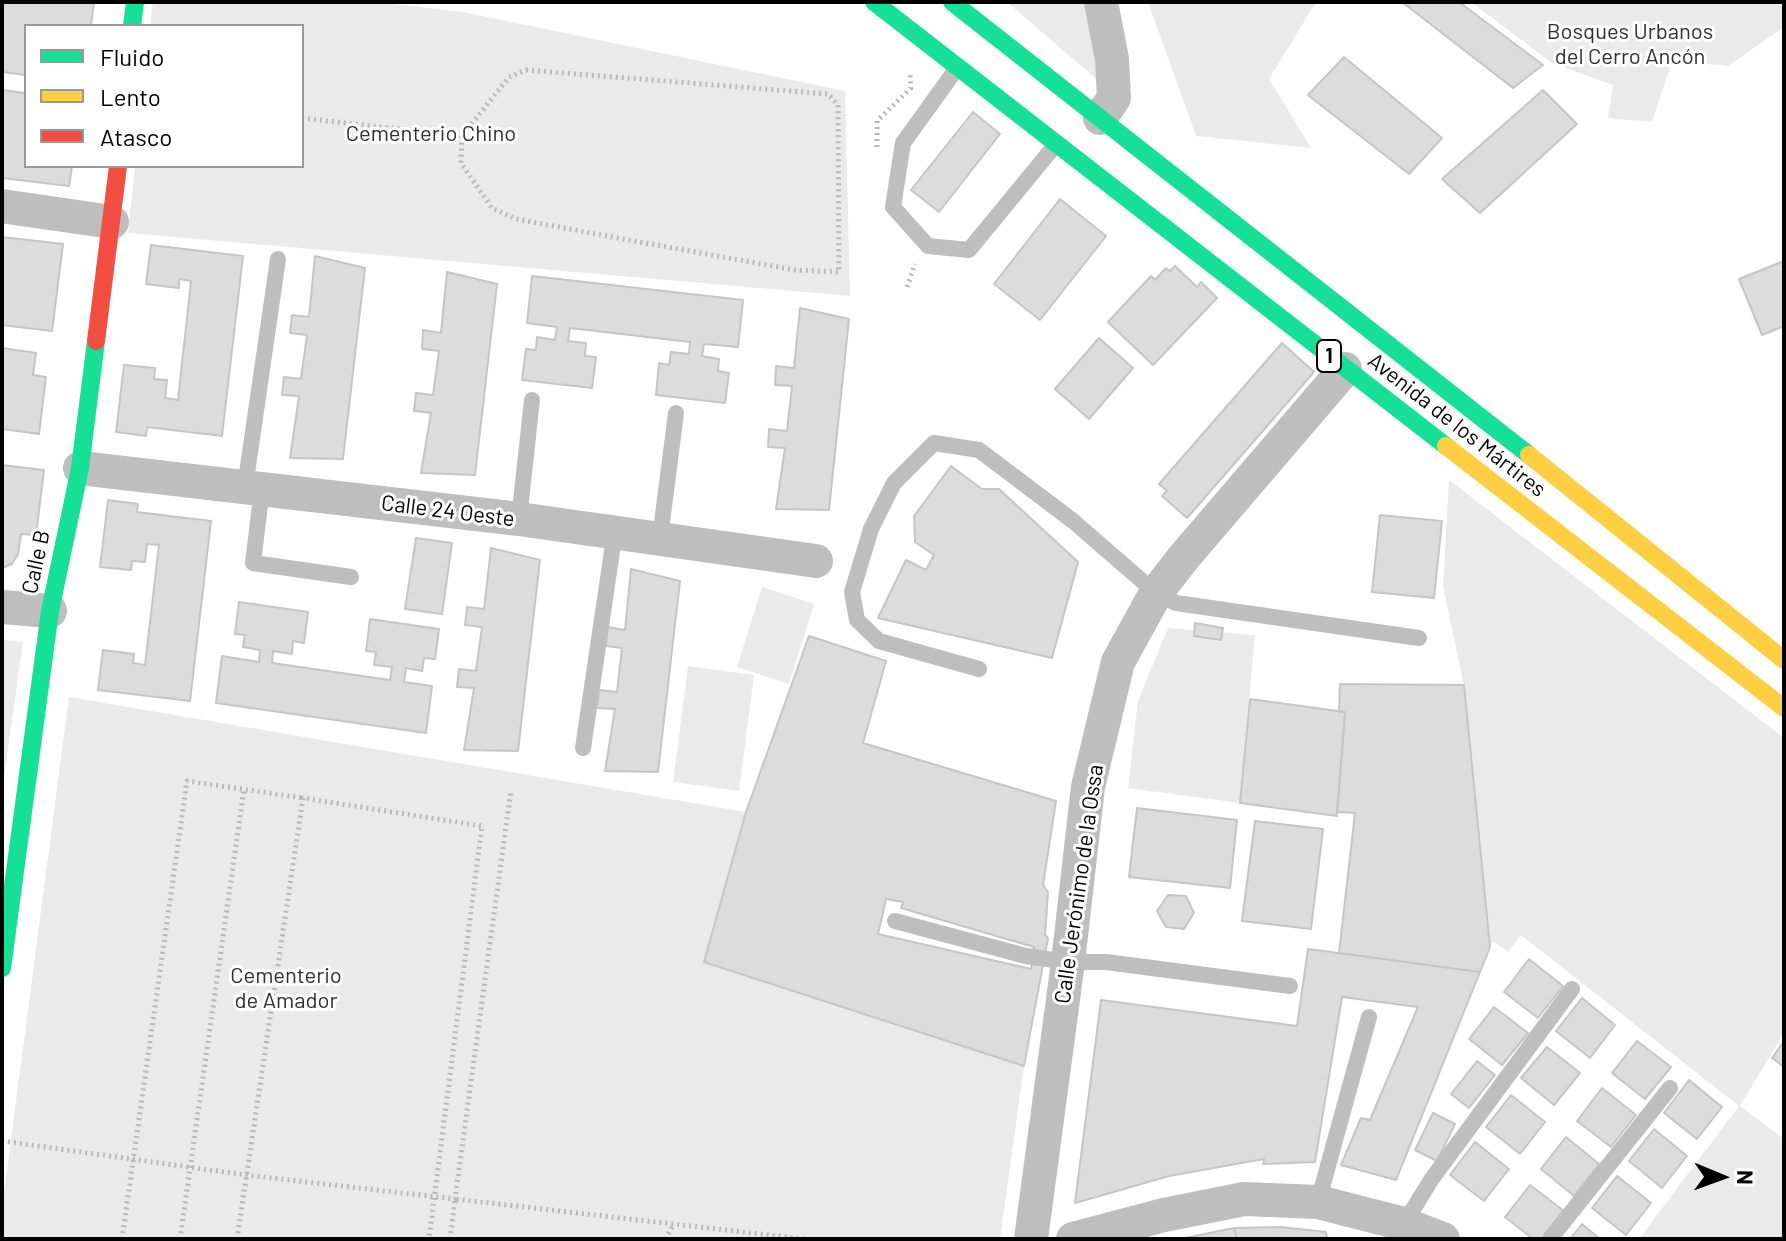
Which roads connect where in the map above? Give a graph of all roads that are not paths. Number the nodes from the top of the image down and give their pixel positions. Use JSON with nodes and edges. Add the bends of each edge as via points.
{"nodes":[{"id":1,"x":135,"y":2,"type":"edge"},
{"id":2,"x":874,"y":2,"type":"edge"},
{"id":3,"x":952,"y":2,"type":"edge"},
{"id":4,"x":1101,"y":2,"type":"edge"},
{"id":5,"x":132,"y":24,"type":"edge"},
{"id":6,"x":958,"y":67,"type":"junction"},
{"id":7,"x":1100,"y":118,"type":"junction"},
{"id":8,"x":1057,"y":142,"type":"junction"},
{"id":9,"x":118,"y":168,"type":"edge"},
{"id":10,"x":2,"y":206,"type":"edge"},
{"id":11,"x":112,"y":222,"type":"junction"},
{"id":12,"x":278,"y":259,"type":"dead end"},
{"id":13,"x":1345,"y":369,"type":"junction"},
{"id":14,"x":532,"y":400,"type":"dead end"},
{"id":15,"x":676,"y":413,"type":"dead end"},
{"id":16,"x":80,"y":468,"type":"junction"},
{"id":17,"x":253,"y":488,"type":"junction"},
{"id":18,"x":519,"y":519,"type":"junction"},
{"id":19,"x":615,"y":531,"type":"junction"},
{"id":20,"x":660,"y":538,"type":"junction"},
{"id":21,"x":816,"y":561,"type":"dead end"},
{"id":22,"x":351,"y":577,"type":"dead end"},
{"id":23,"x":1156,"y":593,"type":"junction"},
{"id":24,"x":2,"y":607,"type":"edge"},
{"id":25,"x":50,"y":611,"type":"junction"},
{"id":26,"x":1419,"y":638,"type":"dead end"},
{"id":27,"x":1784,"y":660,"type":"edge"},
{"id":28,"x":979,"y":669,"type":"dead end"},
{"id":29,"x":1784,"y":708,"type":"edge"},
{"id":30,"x":583,"y":748,"type":"dead end"},
{"id":31,"x":895,"y":921,"type":"dead end"},
{"id":32,"x":1068,"y":962,"type":"junction"},
{"id":33,"x":2,"y":968,"type":"edge"},
{"id":34,"x":1290,"y":986,"type":"dead end"},
{"id":35,"x":1572,"y":989,"type":"dead end"},
{"id":36,"x":1369,"y":1017,"type":"dead end"},
{"id":37,"x":1670,"y":1088,"type":"dead end"},
{"id":38,"x":1318,"y":1202,"type":"junction"},
{"id":39,"x":1404,"y":1224,"type":"junction"},
{"id":40,"x":1031,"y":1239,"type":"edge"},
{"id":41,"x":1073,"y":1239,"type":"edge"},
{"id":42,"x":1443,"y":1239,"type":"edge"},
{"id":43,"x":1550,"y":1239,"type":"edge"}],
"edges":[{"from":1,"to":5,"type":"main road"},
{"from":2,"to":6,"type":"main road","name":"Avenida de los Mártires","number":"1"},
{"from":3,"to":7,"type":"main road","name":"Avenida de los Mártires","number":"1"},
{"from":4,"to":7,"type":"street","via":[[1114,98]]},
{"from":6,"to":8,"type":"main road","name":"Avenida de los Mártires","number":"1"},
{"from":6,"to":8,"type":"lane","via":[[903,143],[893,207],[928,246],[969,250]]},
{"from":7,"to":27,"type":"main road","name":"Avenida de los Mártires","number":"1"},
{"from":8,"to":13,"type":"main road","name":"Avenida de los Mártires","number":"1"},
{"from":9,"to":11,"type":"main road","name":"Calle B"},
{"from":10,"to":11,"type":"street"},
{"from":11,"to":16,"type":"main road","name":"Calle B"},
{"from":12,"to":17,"type":"lane"},
{"from":13,"to":23,"type":"street","name":"Calle Jerónimo de la Ossa"},
{"from":13,"to":29,"type":"main road","name":"Avenida de los Mártires","number":"1"},
{"from":14,"to":18,"type":"lane"},
{"from":15,"to":20,"type":"lane"},
{"from":16,"to":17,"type":"street","name":"Calle 24 Oeste"},
{"from":16,"to":25,"type":"main road","name":"Calle B"},
{"from":17,"to":18,"type":"street","name":"Calle 24 Oeste"},
{"from":17,"to":22,"type":"lane","via":[[253,563]]},
{"from":18,"to":19,"type":"street","name":"Calle 24 Oeste"},
{"from":19,"to":20,"type":"street","name":"Calle 24 Oeste"},
{"from":19,"to":30,"type":"lane"},
{"from":20,"to":21,"type":"street","name":"Calle 24 Oeste"},
{"from":23,"to":26,"type":"lane","via":[[1195,607]]},
{"from":23,"to":28,"type":"lane","via":[[979,450],[934,443],[894,483],[871,529],[852,592],[857,620],[879,641]]},
{"from":23,"to":32,"type":"street","name":"Calle Jerónimo de la Ossa","via":[[1118,662],[1088,787]]},
{"from":24,"to":25,"type":"street"},
{"from":25,"to":33,"type":"main road","name":"Calle B"},
{"from":31,"to":32,"type":"lane"},
{"from":32,"to":34,"type":"lane","via":[[1106,962]]},
{"from":32,"to":40,"type":"street","name":"Calle Jerónimo de la Ossa"},
{"from":35,"to":39,"type":"lane"},
{"from":36,"to":38,"type":"lane"},
{"from":37,"to":43,"type":"lane"},
{"from":38,"to":39,"type":"street"},
{"from":38,"to":41,"type":"street","via":[[1244,1199]]},
{"from":39,"to":42,"type":"street"}]}
